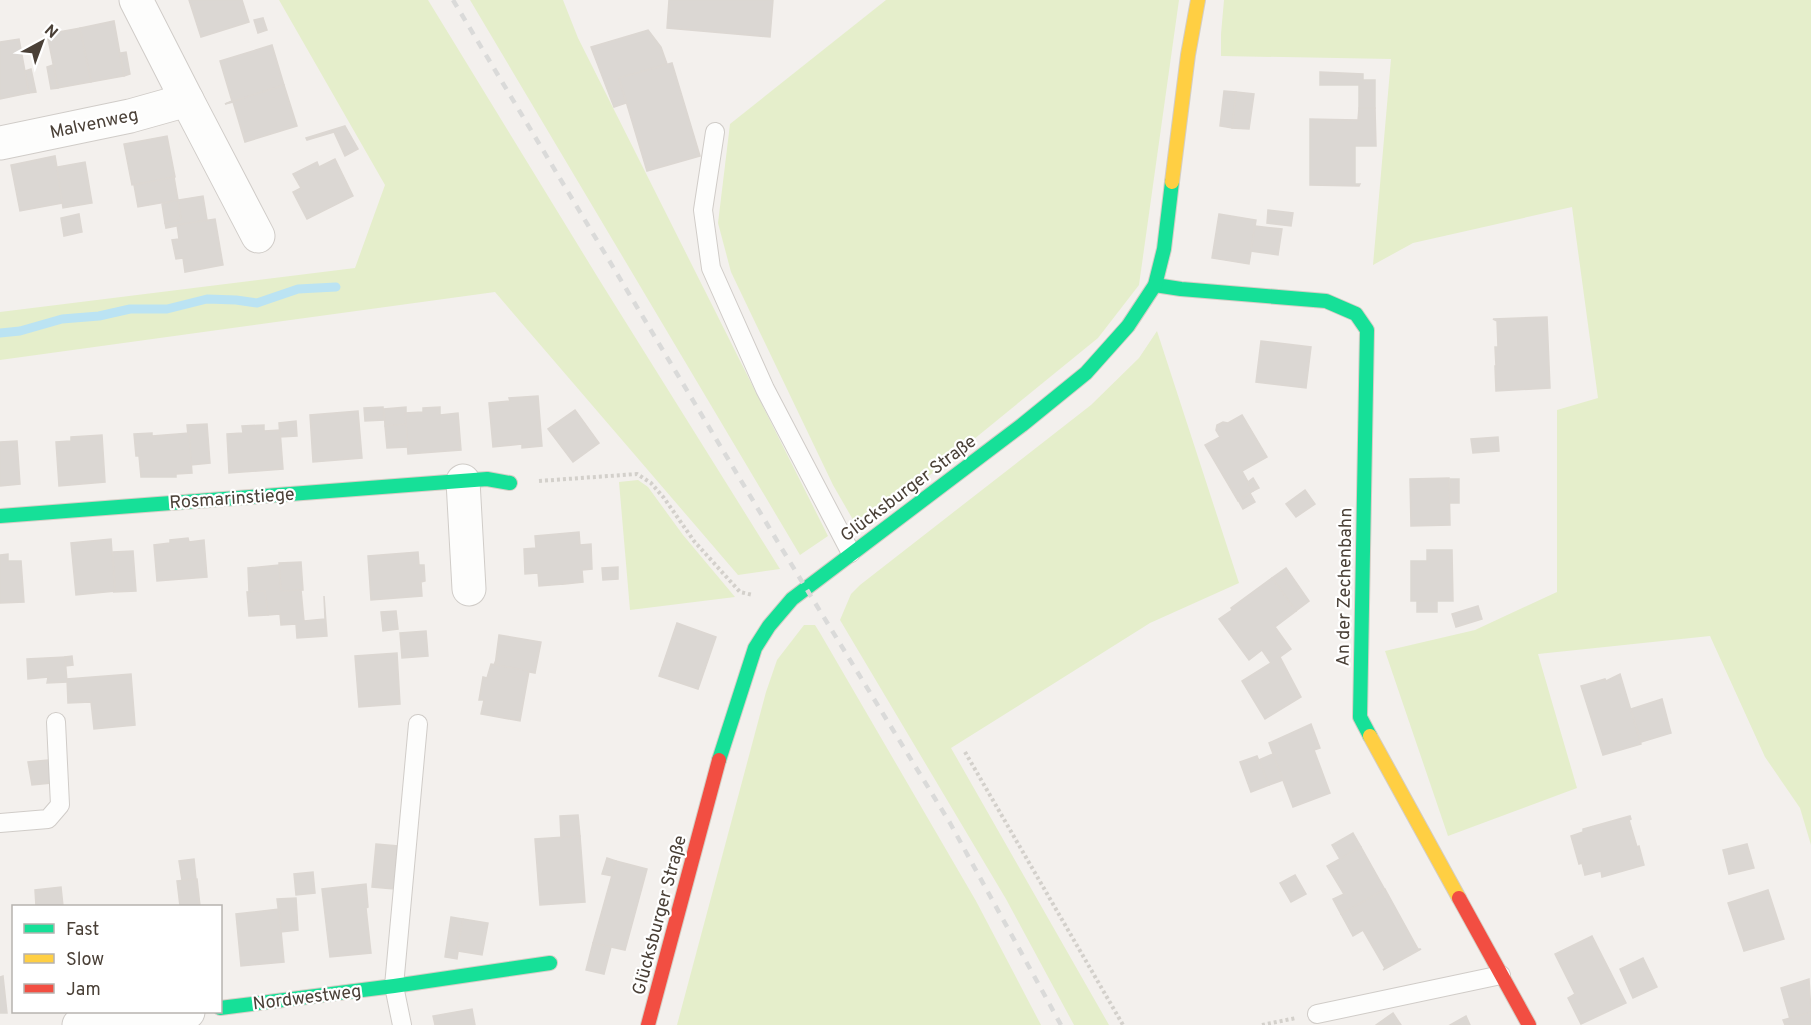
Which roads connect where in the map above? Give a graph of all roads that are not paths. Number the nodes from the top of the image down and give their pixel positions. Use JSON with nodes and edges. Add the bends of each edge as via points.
{"nodes":[{"id":1,"x":136,"y":0,"type":"edge"},
{"id":2,"x":1198,"y":0,"type":"edge"},
{"id":3,"x":187,"y":100,"type":"junction"},
{"id":4,"x":715,"y":132,"type":"dead end"},
{"id":5,"x":0,"y":143,"type":"edge"},
{"id":6,"x":258,"y":236,"type":"dead end"},
{"id":7,"x":1155,"y":285,"type":"junction"},
{"id":8,"x":463,"y":481,"type":"junction"},
{"id":9,"x":510,"y":483,"type":"road end"},
{"id":10,"x":0,"y":516,"type":"edge"},
{"id":11,"x":851,"y":553,"type":"junction"},
{"id":12,"x":469,"y":590,"type":"dead end"},
{"id":13,"x":56,"y":723,"type":"dead end"},
{"id":14,"x":418,"y":724,"type":"dead end"},
{"id":15,"x":0,"y":823,"type":"edge"},
{"id":16,"x":550,"y":963,"type":"dead end"},
{"id":17,"x":1501,"y":975,"type":"junction"},
{"id":18,"x":394,"y":986,"type":"junction"},
{"id":19,"x":222,"y":1008,"type":"edge"},
{"id":20,"x":172,"y":1013,"type":"edge"},
{"id":21,"x":1317,"y":1014,"type":"road end"},
{"id":22,"x":79,"y":1025,"type":"edge"},
{"id":23,"x":402,"y":1025,"type":"edge"},
{"id":24,"x":648,"y":1025,"type":"edge"},
{"id":25,"x":1529,"y":1025,"type":"edge"}],
"edges":[{"from":1,"to":3,"type":"street"},
{"from":2,"to":7,"type":"street","name":"Glücksburger Straße","via":[[1164,249]]},
{"from":3,"to":5,"type":"street","name":"Malvenweg"},
{"from":3,"to":6,"type":"street"},
{"from":4,"to":11,"type":"lane","via":[[704,210],[711,268],[765,389]]},
{"from":7,"to":11,"type":"street","name":"Glücksburger Straße","via":[[1128,326],[1086,373]]},
{"from":7,"to":17,"type":"street","name":"An der Zechenbahn","via":[[1326,301],[1356,314],[1367,330],[1360,717]]},
{"from":8,"to":9,"type":"street","name":"Rosmarinstiege","via":[[487,479]]},
{"from":8,"to":10,"type":"street","name":"Rosmarinstiege"},
{"from":8,"to":12,"type":"street"},
{"from":11,"to":24,"type":"street","name":"Glücksburger Straße","via":[[792,599],[755,648],[718,763]]},
{"from":13,"to":15,"type":"lane","via":[[60,805],[48,819]]},
{"from":14,"to":18,"type":"lane"},
{"from":16,"to":18,"type":"street","name":"Nordwestweg"},
{"from":17,"to":21,"type":"lane"},
{"from":17,"to":25,"type":"street","name":"An der Zechenbahn"},
{"from":18,"to":19,"type":"street","name":"Nordwestweg"},
{"from":18,"to":23,"type":"lane"},
{"from":20,"to":22,"type":"street"}]}
